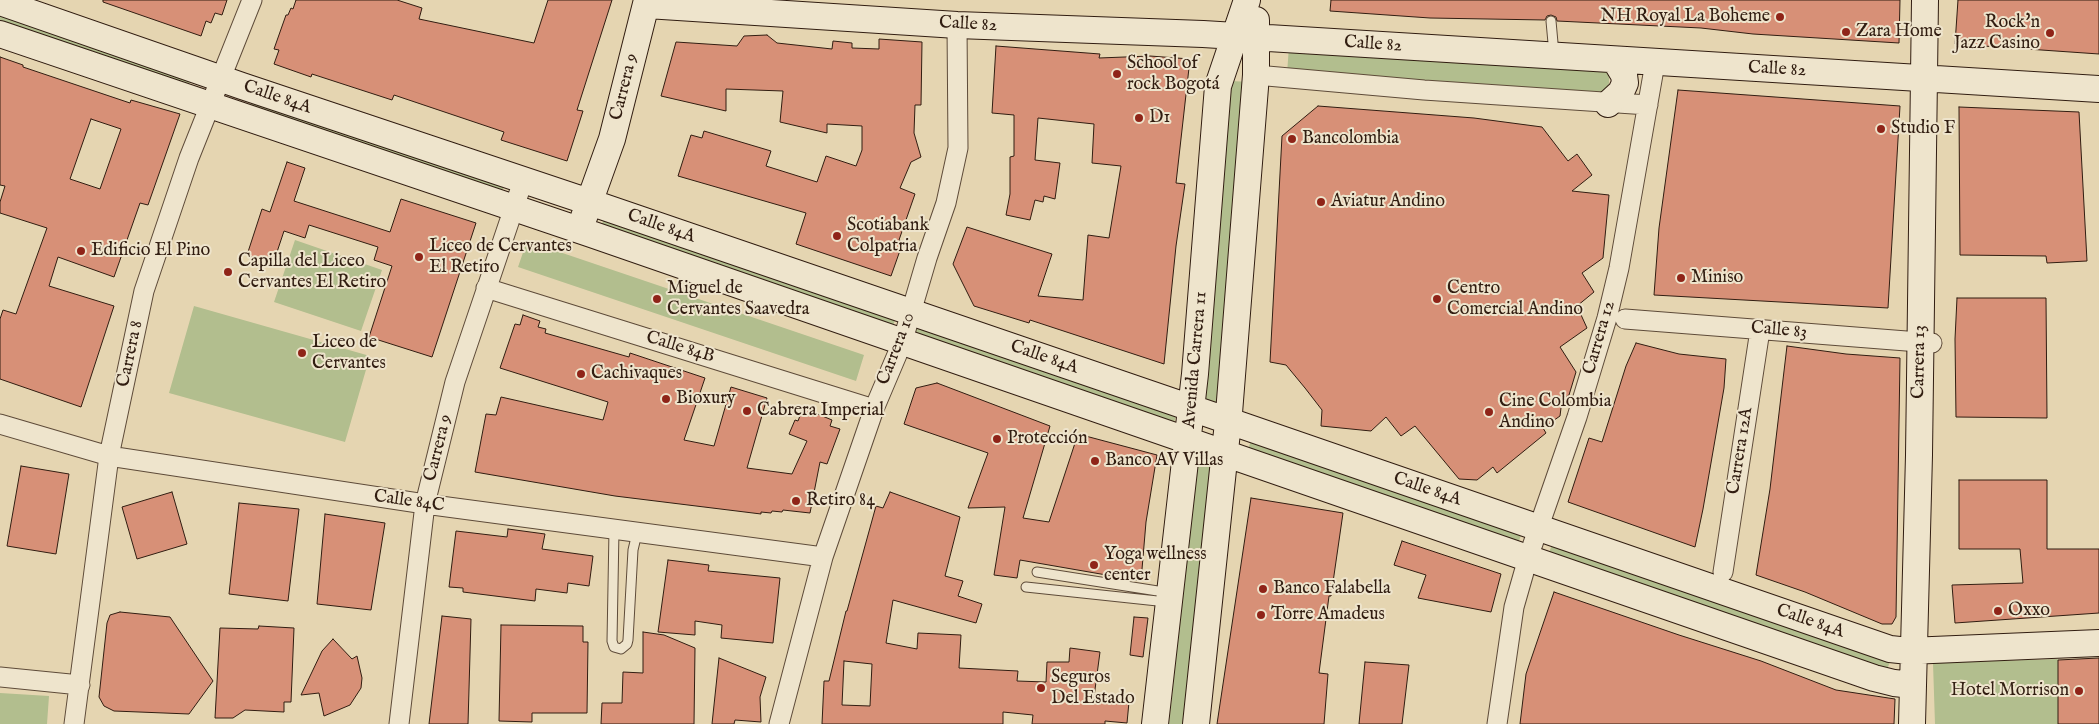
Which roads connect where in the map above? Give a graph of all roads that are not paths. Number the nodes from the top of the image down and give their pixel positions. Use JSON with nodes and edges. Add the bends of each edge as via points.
{"nodes":[{"id":1,"x":252,"y":0,"type":"edge"},
{"id":2,"x":1247,"y":0,"type":"edge"},
{"id":3,"x":1257,"y":0,"type":"edge"},
{"id":4,"x":1925,"y":0,"type":"edge"},
{"id":5,"x":0,"y":2,"type":"edge"},
{"id":6,"x":647,"y":2,"type":"edge"},
{"id":7,"x":1551,"y":20,"type":"dead end"},
{"id":8,"x":958,"y":25,"type":"junction"},
{"id":9,"x":0,"y":34,"type":"edge"},
{"id":10,"x":1245,"y":37,"type":"junction"},
{"id":11,"x":1554,"y":56,"type":"junction"},
{"id":12,"x":1615,"y":60,"type":"junction"},
{"id":13,"x":1656,"y":63,"type":"junction"},
{"id":14,"x":1256,"y":75,"type":"junction"},
{"id":15,"x":1924,"y":78,"type":"junction"},
{"id":16,"x":222,"y":79,"type":"junction"},
{"id":17,"x":2099,"y":89,"type":"edge"},
{"id":18,"x":1608,"y":104,"type":"junction"},
{"id":19,"x":1648,"y":105,"type":"junction"},
{"id":20,"x":210,"y":106,"type":"junction"},
{"id":21,"x":523,"y":181,"type":"junction"},
{"id":22,"x":589,"y":202,"type":"junction"},
{"id":23,"x":513,"y":208,"type":"junction"},
{"id":24,"x":580,"y":230,"type":"junction"},
{"id":25,"x":486,"y":288,"type":"junction"},
{"id":26,"x":912,"y":313,"type":"junction"},
{"id":27,"x":1625,"y":319,"type":"dead end"},
{"id":28,"x":1760,"y":330,"type":"junction"},
{"id":29,"x":902,"y":343,"type":"junction"},
{"id":30,"x":1927,"y":343,"type":"junction"},
{"id":31,"x":1192,"y":408,"type":"junction"},
{"id":32,"x":874,"y":409,"type":"junction"},
{"id":33,"x":1228,"y":421,"type":"junction"},
{"id":34,"x":0,"y":424,"type":"edge"},
{"id":35,"x":1188,"y":442,"type":"junction"},
{"id":36,"x":1225,"y":454,"type":"junction"},
{"id":37,"x":109,"y":456,"type":"junction"},
{"id":38,"x":425,"y":504,"type":"junction"},
{"id":39,"x":1539,"y":529,"type":"junction"},
{"id":40,"x":614,"y":530,"type":"junction"},
{"id":41,"x":637,"y":533,"type":"junction"},
{"id":42,"x":822,"y":557,"type":"junction"},
{"id":43,"x":1528,"y":558,"type":"junction"},
{"id":44,"x":1037,"y":572,"type":"dead end"},
{"id":45,"x":1723,"y":572,"type":"dead end"},
{"id":46,"x":1026,"y":587,"type":"dead end"},
{"id":47,"x":1170,"y":597,"type":"junction"},
{"id":48,"x":2099,"y":643,"type":"edge"},
{"id":49,"x":1915,"y":651,"type":"junction"},
{"id":50,"x":0,"y":677,"type":"edge"},
{"id":51,"x":80,"y":685,"type":"junction"},
{"id":52,"x":1913,"y":685,"type":"junction"},
{"id":53,"x":74,"y":724,"type":"edge"},
{"id":54,"x":399,"y":724,"type":"edge"},
{"id":55,"x":779,"y":724,"type":"edge"},
{"id":56,"x":1155,"y":724,"type":"edge"},
{"id":57,"x":1196,"y":724,"type":"edge"},
{"id":58,"x":1497,"y":724,"type":"edge"},
{"id":59,"x":1912,"y":724,"type":"edge"}],
"edges":[{"from":1,"to":16,"type":"street","name":"Carrera 8"},
{"from":2,"to":10,"type":"street","name":"Avenida Carrera 11"},
{"from":3,"to":10,"type":"street","name":"Avenida Carrera 11"},
{"from":4,"to":15,"type":"street","name":"Carrera 13"},
{"from":5,"to":16,"type":"street","name":"Calle 84A"},
{"from":6,"to":8,"type":"street","name":"Calle 82"},
{"from":6,"to":22,"type":"street","name":"Carrera 9","via":[[612,139]]},
{"from":7,"to":11,"type":"lane"},
{"from":8,"to":10,"type":"street","name":"Calle 82"},
{"from":8,"to":26,"type":"street","name":"Carrera 10","via":[[958,148],[946,203]]},
{"from":9,"to":20,"type":"street","name":"Calle 84A"},
{"from":10,"to":11,"type":"street","name":"Calle 82"},
{"from":10,"to":14,"type":"street","name":"Avenida Carrera 11"},
{"from":10,"to":31,"type":"street","name":"Avenida Carrera 11","via":[[1218,86]]},
{"from":11,"to":12,"type":"street","name":"Calle 82"},
{"from":12,"to":13,"type":"street","name":"Calle 82"},
{"from":12,"to":18,"type":"street","via":[[1624,74],[1625,84]]},
{"from":13,"to":15,"type":"street","name":"Calle 82"},
{"from":13,"to":19,"type":"street","name":"Carrera 12"},
{"from":14,"to":18,"type":"street"},
{"from":14,"to":33,"type":"street","name":"Avenida Carrera 11"},
{"from":15,"to":17,"type":"street","name":"Calle 82"},
{"from":15,"to":30,"type":"street","name":"Carrera 13"},
{"from":16,"to":20,"type":"street","name":"Carrera 8"},
{"from":16,"to":21,"type":"street","name":"Calle 84A"},
{"from":18,"to":19,"type":"street"},
{"from":19,"to":39,"type":"street","name":"Carrera 12","via":[[1607,318]]},
{"from":20,"to":23,"type":"street","name":"Calle 84A"},
{"from":20,"to":37,"type":"street","name":"Carrera 8","via":[[144,291]]},
{"from":21,"to":22,"type":"street","name":"Calle 84A"},
{"from":21,"to":23,"type":"street","name":"Carrera 9"},
{"from":22,"to":24,"type":"street","name":"Carrera 9"},
{"from":22,"to":26,"type":"street","name":"Calle 84A"},
{"from":23,"to":24,"type":"street","name":"Calle 84A"},
{"from":23,"to":25,"type":"street","name":"Carrera 9"},
{"from":24,"to":29,"type":"street","name":"Calle 84A"},
{"from":25,"to":32,"type":"street","name":"Calle 84B"},
{"from":25,"to":38,"type":"street","name":"Carrera 9","via":[[455,382]]},
{"from":26,"to":29,"type":"street","name":"Carrera 10"},
{"from":26,"to":31,"type":"street","name":"Calle 84A"},
{"from":27,"to":28,"type":"street","name":"Calle 83"},
{"from":28,"to":30,"type":"street","name":"Calle 83"},
{"from":28,"to":45,"type":"street","name":"Carrera 12A"},
{"from":29,"to":32,"type":"street","name":"Carrera 10"},
{"from":29,"to":35,"type":"street","name":"Calle 84A"},
{"from":30,"to":49,"type":"street","name":"Carrera 13"},
{"from":31,"to":33,"type":"street","name":"Calle 84A"},
{"from":31,"to":35,"type":"street","name":"Avenida Carrera 11"},
{"from":32,"to":42,"type":"street","name":"Carrera 10"},
{"from":33,"to":36,"type":"street","name":"Avenida Carrera 11"},
{"from":33,"to":39,"type":"street","name":"Calle 84A"},
{"from":34,"to":37,"type":"street","name":"Calle 84C"},
{"from":35,"to":36,"type":"street","name":"Calle 84A"},
{"from":35,"to":47,"type":"street","name":"Avenida Carrera 11"},
{"from":36,"to":43,"type":"street","name":"Calle 84A"},
{"from":36,"to":57,"type":"street","name":"Avenida Carrera 11"},
{"from":37,"to":38,"type":"street","name":"Calle 84C"},
{"from":37,"to":51,"type":"street","name":"Carrera 8"},
{"from":38,"to":40,"type":"street","name":"Calle 84C"},
{"from":38,"to":54,"type":"street","name":"Carrera 9"},
{"from":39,"to":43,"type":"street","name":"Carrera 12"},
{"from":39,"to":49,"type":"street","name":"Calle 84A","via":[[1890,649]]},
{"from":40,"to":41,"type":"street","name":"Calle 84C"},
{"from":40,"to":41,"type":"lane","via":[[612,641],[614,647],[621,649],[628,640],[633,550]]},
{"from":41,"to":42,"type":"street","name":"Calle 84C"},
{"from":42,"to":55,"type":"street","name":"Carrera 10"},
{"from":43,"to":52,"type":"street","name":"Calle 84A","via":[[1874,678]]},
{"from":43,"to":58,"type":"street","name":"Carrera 12","via":[[1514,607]]},
{"from":44,"to":47,"type":"lane","via":[[1164,592]]},
{"from":46,"to":47,"type":"lane"},
{"from":47,"to":56,"type":"street","name":"Avenida Carrera 11"},
{"from":48,"to":49,"type":"street","name":"Calle 84A"},
{"from":49,"to":52,"type":"street","name":"Carrera 13"},
{"from":50,"to":51,"type":"street"},
{"from":51,"to":53,"type":"street","name":"Carrera 8"},
{"from":52,"to":59,"type":"street","name":"Carrera 13"}]}
